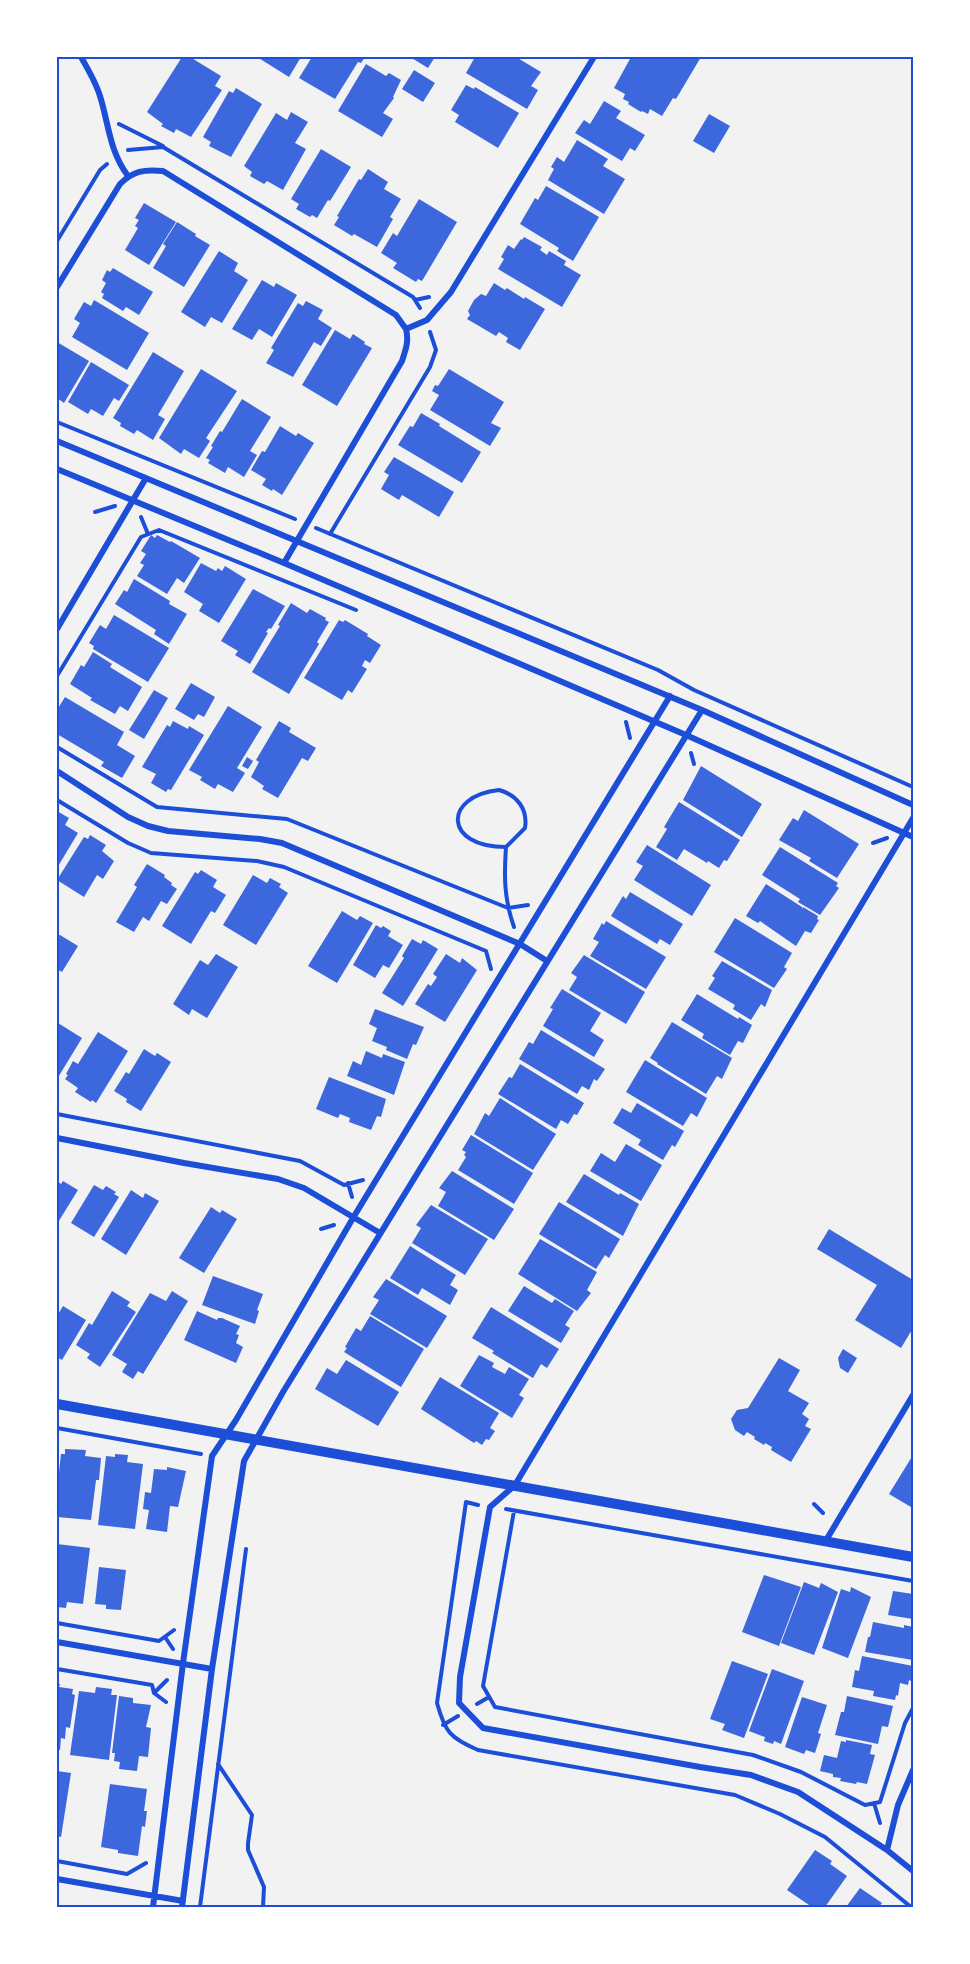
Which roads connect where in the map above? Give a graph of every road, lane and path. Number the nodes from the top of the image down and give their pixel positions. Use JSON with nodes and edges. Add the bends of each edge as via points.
{"nodes":[{"id":1,"x":81,"y":57,"type":"edge"},
{"id":2,"x":594,"y":57,"type":"edge"},
{"id":3,"x":105,"y":117,"type":"junction"},
{"id":4,"x":164,"y":147,"type":"dead end"},
{"id":5,"x":128,"y":176,"type":"junction"},
{"id":6,"x":57,"y":287,"type":"edge"},
{"id":7,"x":427,"y":320,"type":"junction"},
{"id":8,"x":406,"y":329,"type":"junction"},
{"id":9,"x":57,"y":422,"type":"edge"},
{"id":10,"x":57,"y":441,"type":"edge"},
{"id":11,"x":57,"y":469,"type":"edge"},
{"id":12,"x":146,"y":478,"type":"junction"},
{"id":13,"x":133,"y":500,"type":"junction"},
{"id":14,"x":307,"y":524,"type":"junction"},
{"id":15,"x":330,"y":534,"type":"junction"},
{"id":16,"x":297,"y":541,"type":"junction"},
{"id":17,"x":284,"y":563,"type":"junction"},
{"id":18,"x":359,"y":611,"type":"dead end"},
{"id":19,"x":57,"y":629,"type":"edge"},
{"id":20,"x":57,"y":676,"type":"edge"},
{"id":21,"x":670,"y":696,"type":"junction"},
{"id":22,"x":702,"y":710,"type":"junction"},
{"id":23,"x":625,"y":720,"type":"dead end"},
{"id":24,"x":655,"y":722,"type":"junction"},
{"id":25,"x":686,"y":735,"type":"junction"},
{"id":26,"x":630,"y":739,"type":"dead end"},
{"id":27,"x":57,"y":747,"type":"edge"},
{"id":28,"x":57,"y":771,"type":"edge"},
{"id":29,"x":913,"y":787,"type":"edge"},
{"id":30,"x":57,"y":800,"type":"edge"},
{"id":31,"x":913,"y":805,"type":"edge"},
{"id":32,"x":913,"y":818,"type":"edge"},
{"id":33,"x":903,"y":832,"type":"junction"},
{"id":34,"x":913,"y":837,"type":"edge"},
{"id":35,"x":506,"y":847,"type":"junction"},
{"id":36,"x":530,"y":904,"type":"dead end"},
{"id":37,"x":508,"y":909,"type":"junction"},
{"id":38,"x":514,"y":927,"type":"dead end"},
{"id":39,"x":520,"y":944,"type":"junction"},
{"id":40,"x":547,"y":962,"type":"junction"},
{"id":41,"x":486,"y":979,"type":"dead end"},
{"id":42,"x":57,"y":1114,"type":"edge"},
{"id":43,"x":57,"y":1138,"type":"edge"},
{"id":44,"x":363,"y":1179,"type":"dead end"},
{"id":45,"x":353,"y":1218,"type":"junction"},
{"id":46,"x":380,"y":1233,"type":"junction"},
{"id":47,"x":913,"y":1395,"type":"edge"},
{"id":48,"x":57,"y":1404,"type":"edge"},
{"id":49,"x":57,"y":1428,"type":"edge"},
{"id":50,"x":226,"y":1435,"type":"junction"},
{"id":51,"x":255,"y":1440,"type":"junction"},
{"id":52,"x":199,"y":1454,"type":"junction"},
{"id":53,"x":212,"y":1456,"type":"junction"},
{"id":54,"x":198,"y":1465,"type":"dead end"},
{"id":55,"x":515,"y":1485,"type":"junction"},
{"id":56,"x":465,"y":1502,"type":"dead end"},
{"id":57,"x":814,"y":1504,"type":"dead end"},
{"id":58,"x":490,"y":1507,"type":"junction"},
{"id":59,"x":514,"y":1511,"type":"junction"},
{"id":60,"x":823,"y":1513,"type":"dead end"},
{"id":61,"x":247,"y":1539,"type":"dead end"},
{"id":62,"x":824,"y":1542,"type":"junction"},
{"id":63,"x":913,"y":1557,"type":"edge"},
{"id":64,"x":913,"y":1581,"type":"edge"},
{"id":65,"x":57,"y":1623,"type":"edge"},
{"id":66,"x":176,"y":1629,"type":"dead end"},
{"id":67,"x":57,"y":1642,"type":"edge"},
{"id":68,"x":183,"y":1663,"type":"junction"},
{"id":69,"x":57,"y":1669,"type":"edge"},
{"id":70,"x":212,"y":1669,"type":"junction"},
{"id":71,"x":168,"y":1704,"type":"dead end"},
{"id":72,"x":913,"y":1708,"type":"edge"},
{"id":73,"x":218,"y":1764,"type":"junction"},
{"id":74,"x":913,"y":1770,"type":"edge"},
{"id":75,"x":887,"y":1850,"type":"junction"},
{"id":76,"x":57,"y":1861,"type":"edge"},
{"id":77,"x":146,"y":1863,"type":"dead end"},
{"id":78,"x":913,"y":1871,"type":"edge"},
{"id":79,"x":57,"y":1879,"type":"edge"},
{"id":80,"x":154,"y":1896,"type":"junction"},
{"id":81,"x":183,"y":1904,"type":"edge"},
{"id":82,"x":153,"y":1907,"type":"edge"},
{"id":83,"x":200,"y":1907,"type":"edge"},
{"id":84,"x":263,"y":1907,"type":"edge"}],
"edges":[{"from":1,"to":3,"type":"street"},
{"from":2,"to":7,"type":"street","via":[[452,292]]},
{"from":3,"to":4,"type":"path"},
{"from":3,"to":5,"type":"street","via":[[115,156]]},
{"from":5,"to":6,"type":"street"},
{"from":5,"to":8,"type":"street","via":[[138,171],[163,171],[396,315]]},
{"from":7,"to":8,"type":"street"},
{"from":7,"to":15,"type":"path","via":[[436,350],[430,367]]},
{"from":8,"to":14,"type":"street","via":[[408,338],[402,361]]},
{"from":9,"to":14,"type":"path"},
{"from":10,"to":12,"type":"street"},
{"from":11,"to":13,"type":"street"},
{"from":12,"to":13,"type":"street"},
{"from":12,"to":16,"type":"street"},
{"from":13,"to":17,"type":"street"},
{"from":13,"to":19,"type":"street"},
{"from":14,"to":15,"type":"path"},
{"from":14,"to":16,"type":"street"},
{"from":15,"to":29,"type":"path","via":[[658,670],[694,690]]},
{"from":16,"to":17,"type":"street"},
{"from":16,"to":21,"type":"street"},
{"from":17,"to":24,"type":"street"},
{"from":18,"to":20,"type":"path","via":[[159,530],[141,537]]},
{"from":21,"to":22,"type":"street"},
{"from":21,"to":24,"type":"street"},
{"from":22,"to":25,"type":"street"},
{"from":22,"to":31,"type":"street"},
{"from":23,"to":26,"type":"path"},
{"from":24,"to":25,"type":"street"},
{"from":24,"to":39,"type":"street"},
{"from":25,"to":33,"type":"street"},
{"from":25,"to":40,"type":"street"},
{"from":27,"to":37,"type":"path","via":[[157,807],[287,819]]},
{"from":28,"to":39,"type":"street","via":[[148,826],[282,843]]},
{"from":30,"to":41,"type":"path","via":[[151,853],[257,861],[284,867],[423,924],[486,951],[492,969]]},
{"from":32,"to":33,"type":"street"},
{"from":33,"to":34,"type":"street"},
{"from":33,"to":55,"type":"street"},
{"from":35,"to":35,"type":"path","via":[[525,828],[525,814],[517,799],[499,789],[464,806],[458,821],[465,836],[480,844]]},
{"from":35,"to":37,"type":"path","via":[[504,881]]},
{"from":36,"to":37,"type":"path"},
{"from":37,"to":38,"type":"path"},
{"from":39,"to":40,"type":"street"},
{"from":39,"to":45,"type":"street"},
{"from":40,"to":46,"type":"street"},
{"from":42,"to":44,"type":"path","via":[[300,1161],[344,1185]]},
{"from":43,"to":45,"type":"street","via":[[278,1179],[304,1188]]},
{"from":45,"to":46,"type":"street"},
{"from":45,"to":50,"type":"street"},
{"from":46,"to":51,"type":"street"},
{"from":47,"to":62,"type":"street"},
{"from":48,"to":50,"type":"street"},
{"from":49,"to":52,"type":"path"},
{"from":50,"to":51,"type":"street"},
{"from":50,"to":53,"type":"street"},
{"from":51,"to":55,"type":"street"},
{"from":51,"to":70,"type":"street","via":[[244,1461]]},
{"from":52,"to":53,"type":"path"},
{"from":52,"to":54,"type":"path"},
{"from":53,"to":68,"type":"street"},
{"from":55,"to":58,"type":"street"},
{"from":55,"to":62,"type":"street"},
{"from":56,"to":58,"type":"path"},
{"from":57,"to":60,"type":"path"},
{"from":58,"to":59,"type":"path"},
{"from":58,"to":75,"type":"street","via":[[460,1677],[459,1703],[483,1728],[751,1775],[798,1792]]},
{"from":59,"to":64,"type":"path"},
{"from":59,"to":72,"type":"path","via":[[483,1686],[495,1707],[753,1755],[801,1773],[865,1805],[880,1802]]},
{"from":61,"to":73,"type":"path"},
{"from":62,"to":63,"type":"street"},
{"from":65,"to":66,"type":"path","via":[[159,1641]]},
{"from":67,"to":68,"type":"street"},
{"from":68,"to":70,"type":"street"},
{"from":68,"to":80,"type":"street"},
{"from":69,"to":71,"type":"path","via":[[152,1685],[154,1693]]},
{"from":70,"to":81,"type":"street"},
{"from":73,"to":83,"type":"path"},
{"from":73,"to":84,"type":"path","via":[[252,1815],[248,1850],[264,1887]]},
{"from":74,"to":75,"type":"street","via":[[898,1805]]},
{"from":75,"to":78,"type":"street"},
{"from":76,"to":77,"type":"path","via":[[127,1874]]},
{"from":79,"to":80,"type":"street"},
{"from":80,"to":81,"type":"street"},
{"from":80,"to":82,"type":"street"}]}
